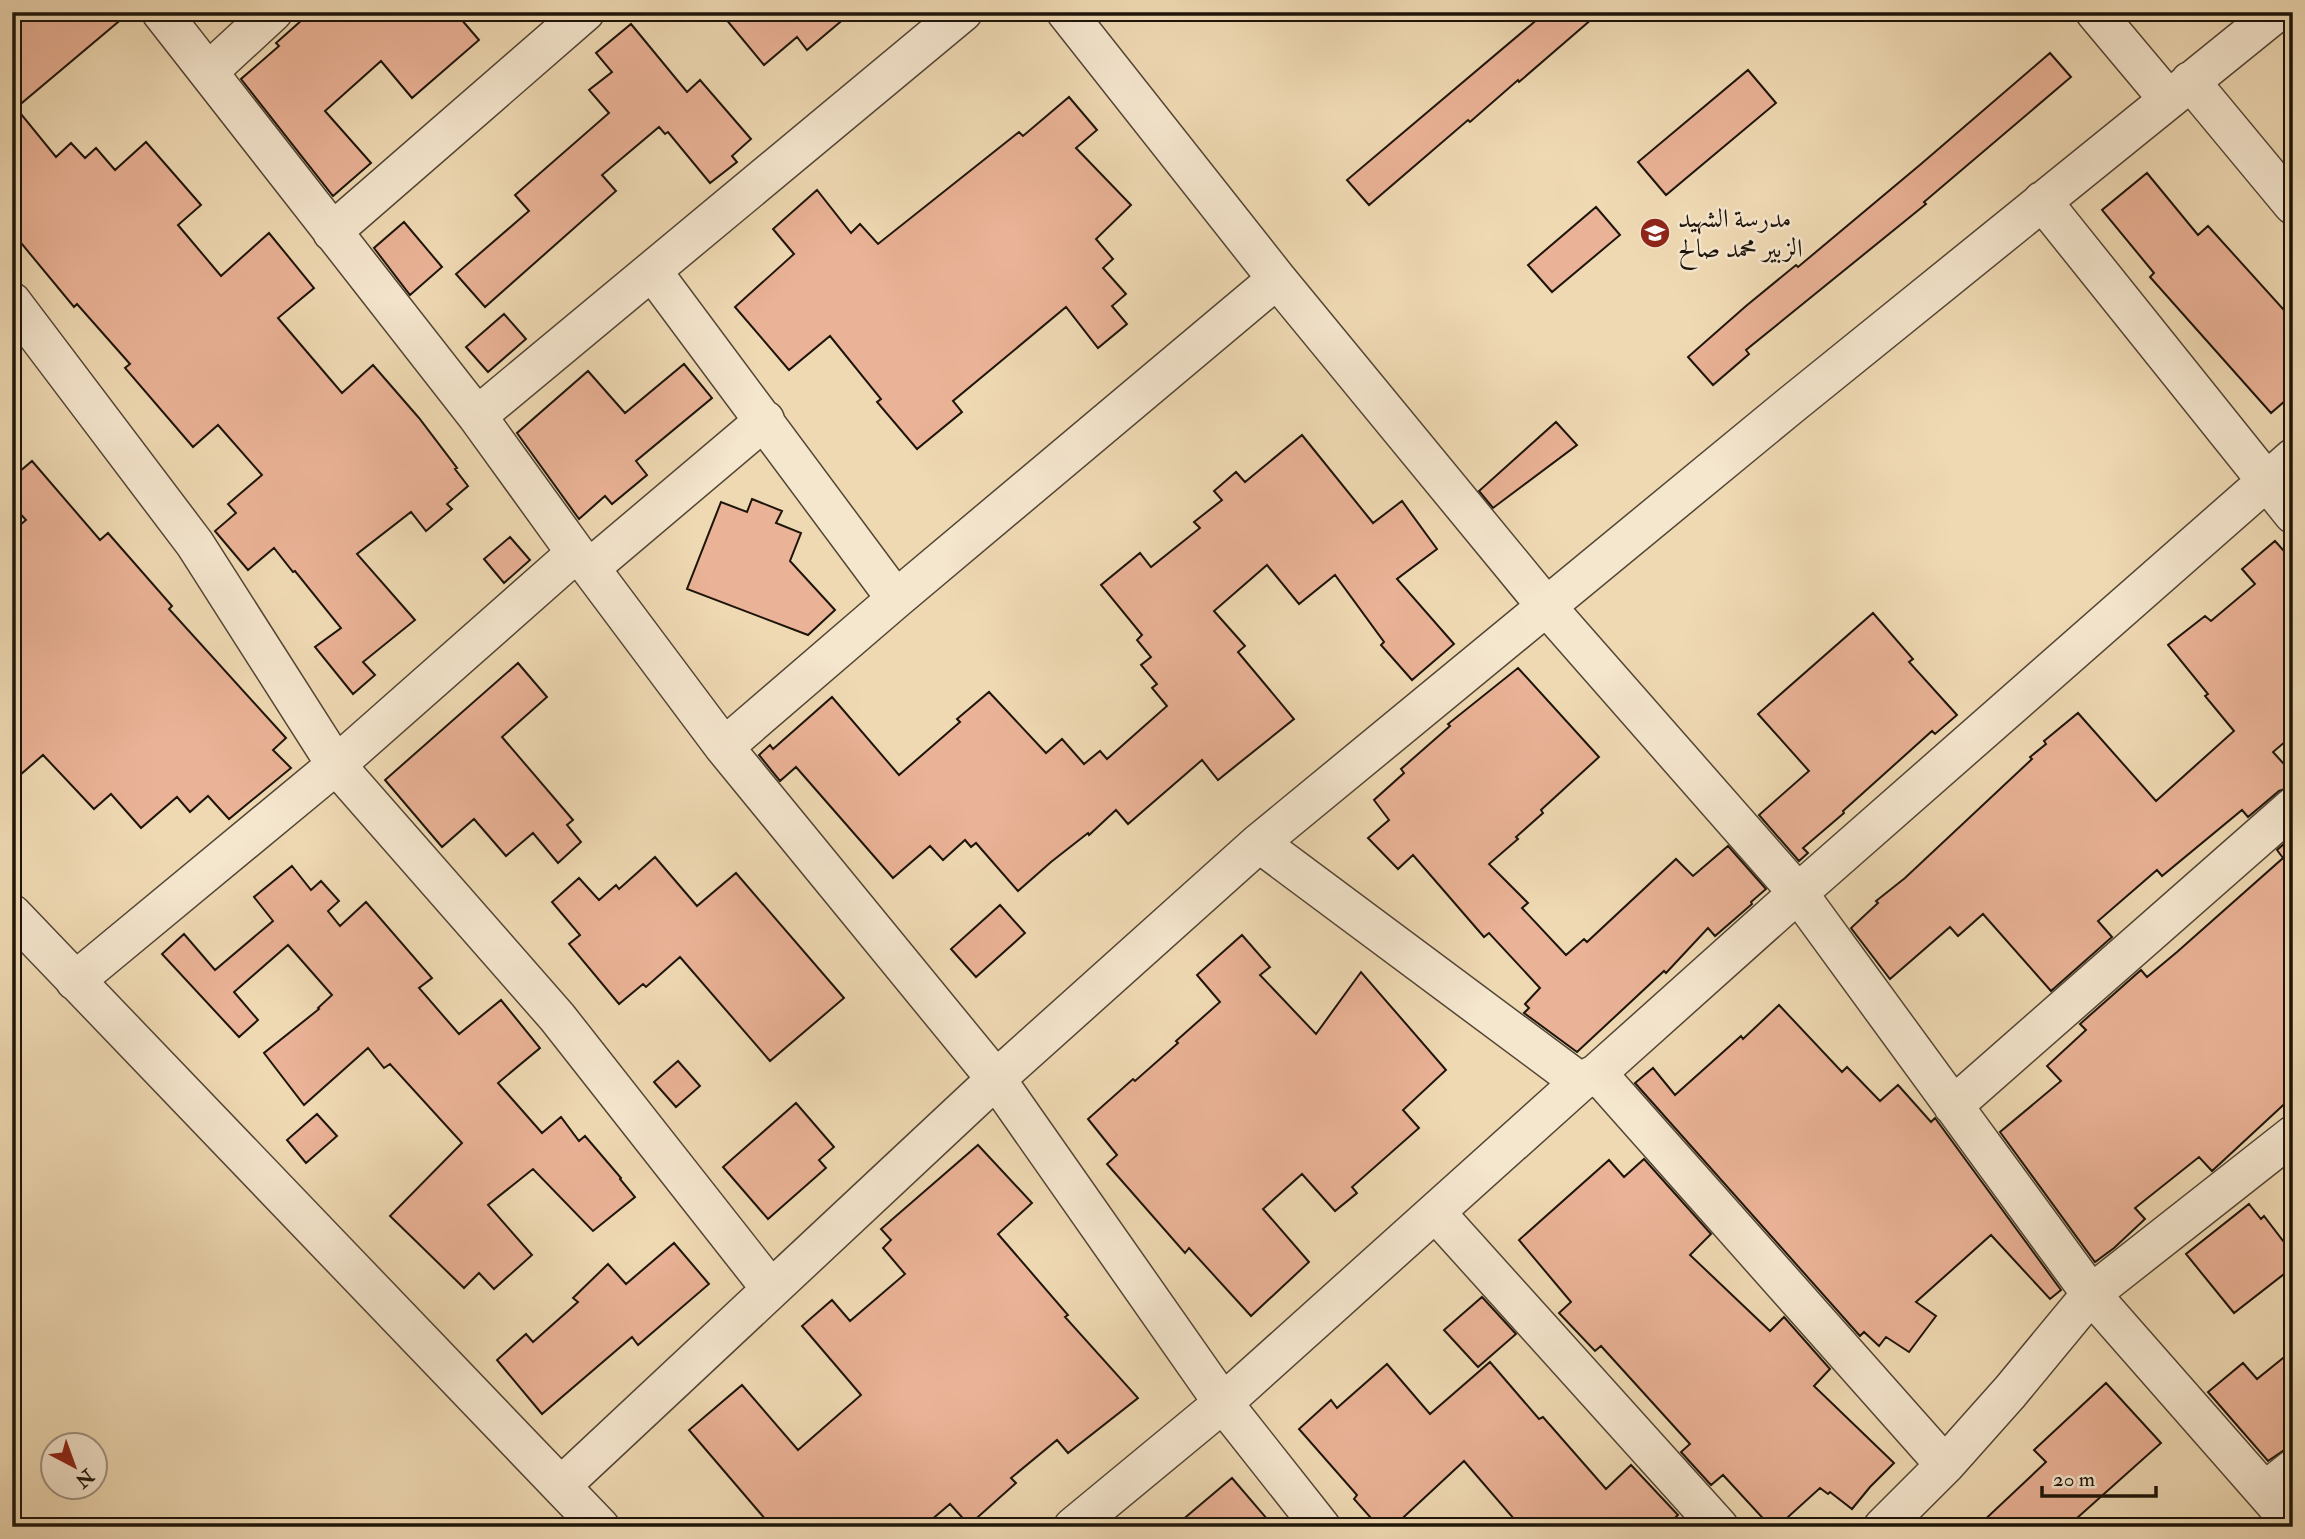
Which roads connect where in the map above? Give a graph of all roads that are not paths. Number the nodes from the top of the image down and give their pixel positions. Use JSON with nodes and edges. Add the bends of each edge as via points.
{"nodes":[{"id":1,"x":161,"y":12,"type":"edge"},
{"id":2,"x":273,"y":12,"type":"edge"},
{"id":3,"x":585,"y":12,"type":"edge"},
{"id":4,"x":963,"y":12,"type":"edge"},
{"id":5,"x":1066,"y":12,"type":"edge"},
{"id":6,"x":2095,"y":12,"type":"edge"},
{"id":7,"x":2273,"y":12,"type":"edge"},
{"id":8,"x":208,"y":72,"type":"junction"},
{"id":9,"x":2179,"y":90,"type":"junction"},
{"id":10,"x":2042,"y":201,"type":"junction"},
{"id":11,"x":2293,"y":205,"type":"edge"},
{"id":12,"x":332,"y":232,"type":"junction"},
{"id":13,"x":652,"y":271,"type":"junction"},
{"id":14,"x":1277,"y":279,"type":"junction"},
{"id":15,"x":12,"y":302,"type":"edge"},
{"id":16,"x":477,"y":416,"type":"junction"},
{"id":17,"x":765,"y":420,"type":"junction"},
{"id":18,"x":2280,"y":470,"type":"edge"},
{"id":19,"x":2293,"y":514,"type":"edge"},
{"id":20,"x":583,"y":561,"type":"junction"},
{"id":21,"x":896,"y":599,"type":"junction"},
{"id":22,"x":1546,"y":606,"type":"junction"},
{"id":23,"x":724,"y":747,"type":"junction"},
{"id":24,"x":336,"y":765,"type":"junction"},
{"id":25,"x":2293,"y":807,"type":"edge"},
{"id":26,"x":1259,"y":843,"type":"junction"},
{"id":27,"x":1798,"y":893,"type":"junction"},
{"id":28,"x":12,"y":914,"type":"edge"},
{"id":29,"x":75,"y":981,"type":"junction"},
{"id":30,"x":1588,"y":1077,"type":"junction"},
{"id":31,"x":996,"y":1079,"type":"junction"},
{"id":32,"x":1954,"y":1106,"type":"junction"},
{"id":33,"x":2293,"y":1135,"type":"edge"},
{"id":34,"x":1436,"y":1213,"type":"junction"},
{"id":35,"x":771,"y":1289,"type":"junction"},
{"id":36,"x":2091,"y":1294,"type":"junction"},
{"id":37,"x":1223,"y":1403,"type":"junction"},
{"id":38,"x":1945,"y":1465,"type":"junction"},
{"id":39,"x":561,"y":1486,"type":"junction"},
{"id":40,"x":2277,"y":1504,"type":"edge"},
{"id":41,"x":600,"y":1527,"type":"edge"},
{"id":42,"x":1073,"y":1527,"type":"edge"},
{"id":43,"x":1321,"y":1527,"type":"edge"},
{"id":44,"x":1718,"y":1527,"type":"edge"},
{"id":45,"x":1883,"y":1527,"type":"edge"}],
"edges":[{"from":1,"to":8,"type":"street"},
{"from":2,"to":8,"type":"street"},
{"from":3,"to":12,"type":"street"},
{"from":4,"to":13,"type":"street"},
{"from":5,"to":14,"type":"street"},
{"from":6,"to":9,"type":"street"},
{"from":7,"to":9,"type":"street"},
{"from":8,"to":12,"type":"street"},
{"from":9,"to":10,"type":"street"},
{"from":9,"to":11,"type":"street"},
{"from":10,"to":18,"type":"street"},
{"from":10,"to":22,"type":"street"},
{"from":12,"to":16,"type":"street"},
{"from":13,"to":16,"type":"street"},
{"from":13,"to":17,"type":"street"},
{"from":14,"to":21,"type":"street"},
{"from":14,"to":22,"type":"street"},
{"from":15,"to":24,"type":"street","via":[[195,544]]},
{"from":16,"to":20,"type":"street"},
{"from":17,"to":20,"type":"street"},
{"from":17,"to":21,"type":"street"},
{"from":18,"to":19,"type":"street"},
{"from":18,"to":27,"type":"street"},
{"from":20,"to":23,"type":"street"},
{"from":20,"to":24,"type":"street"},
{"from":21,"to":23,"type":"street"},
{"from":22,"to":26,"type":"street"},
{"from":22,"to":27,"type":"street"},
{"from":23,"to":31,"type":"street"},
{"from":24,"to":29,"type":"street"},
{"from":24,"to":35,"type":"street","via":[[557,1017]]},
{"from":25,"to":32,"type":"street"},
{"from":26,"to":30,"type":"street"},
{"from":26,"to":31,"type":"street"},
{"from":27,"to":30,"type":"street"},
{"from":27,"to":32,"type":"street"},
{"from":28,"to":29,"type":"street"},
{"from":29,"to":39,"type":"street"},
{"from":30,"to":34,"type":"street"},
{"from":30,"to":38,"type":"street"},
{"from":31,"to":35,"type":"street"},
{"from":31,"to":37,"type":"street"},
{"from":32,"to":36,"type":"street"},
{"from":33,"to":36,"type":"street"},
{"from":34,"to":37,"type":"street"},
{"from":34,"to":44,"type":"street"},
{"from":35,"to":39,"type":"street"},
{"from":36,"to":38,"type":"street"},
{"from":36,"to":40,"type":"street"},
{"from":37,"to":42,"type":"street"},
{"from":37,"to":43,"type":"street"},
{"from":38,"to":45,"type":"street"},
{"from":39,"to":41,"type":"street"}]}
